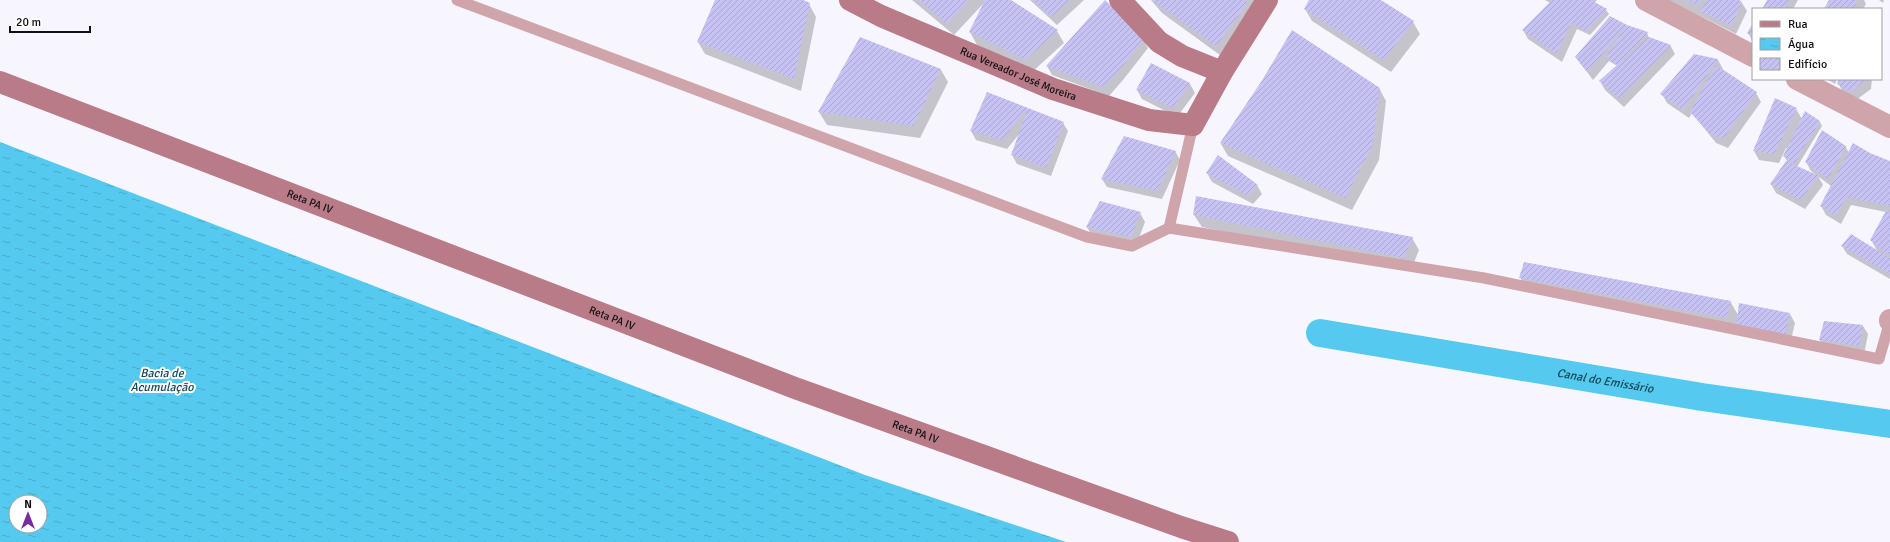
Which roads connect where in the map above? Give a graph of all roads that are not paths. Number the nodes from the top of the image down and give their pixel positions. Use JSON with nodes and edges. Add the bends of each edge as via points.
{"nodes":[{"id":1,"x":457,"y":0,"type":"edge"},
{"id":2,"x":850,"y":0,"type":"edge"},
{"id":3,"x":1120,"y":0,"type":"edge"},
{"id":4,"x":1267,"y":0,"type":"edge"},
{"id":5,"x":1646,"y":0,"type":"edge"},
{"id":6,"x":1752,"y":55,"type":"edge"},
{"id":7,"x":1222,"y":72,"type":"junction"},
{"id":8,"x":1799,"y":80,"type":"edge"},
{"id":9,"x":0,"y":82,"type":"edge"},
{"id":10,"x":1193,"y":125,"type":"junction"},
{"id":11,"x":1890,"y":127,"type":"edge"},
{"id":12,"x":1169,"y":228,"type":"junction"},
{"id":13,"x":1890,"y":321,"type":"edge"},
{"id":14,"x":1228,"y":542,"type":"edge"}],
"edges":[{"from":1,"to":12,"type":"lane","via":[[1087,237],[1132,246]]},
{"from":2,"to":10,"type":"street","name":"Rua Vereador José Moreira","via":[[881,16],[1053,89],[1149,120]]},
{"from":3,"to":7,"type":"street","via":[[1159,42],[1182,56]]},
{"from":4,"to":7,"type":"street"},
{"from":5,"to":6,"type":"street"},
{"from":7,"to":10,"type":"street"},
{"from":8,"to":11,"type":"street"},
{"from":9,"to":14,"type":"street","name":"Reta PA IV","via":[[795,388]]},
{"from":10,"to":12,"type":"lane"},
{"from":12,"to":13,"type":"lane","via":[[1484,278],[1880,359]]}]}
